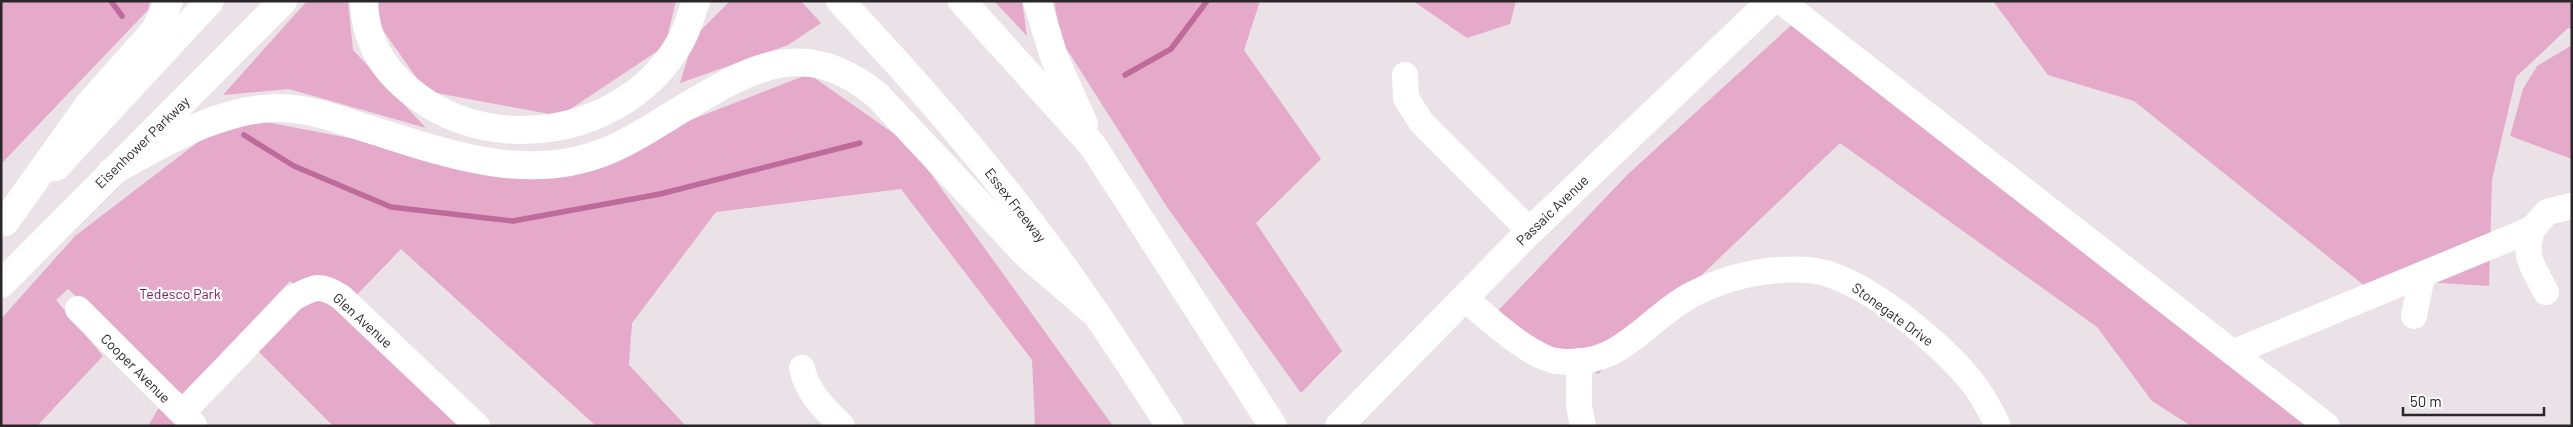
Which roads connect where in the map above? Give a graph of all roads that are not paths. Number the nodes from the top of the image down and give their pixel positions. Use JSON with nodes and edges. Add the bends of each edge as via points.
{"nodes":[{"id":1,"x":168,"y":1,"type":"edge"},
{"id":2,"x":210,"y":1,"type":"edge"},
{"id":3,"x":283,"y":1,"type":"edge"},
{"id":4,"x":364,"y":1,"type":"edge"},
{"id":5,"x":696,"y":1,"type":"edge"},
{"id":6,"x":840,"y":1,"type":"edge"},
{"id":7,"x":962,"y":1,"type":"edge"},
{"id":8,"x":1037,"y":1,"type":"edge"},
{"id":9,"x":1771,"y":1,"type":"edge"},
{"id":10,"x":1781,"y":1,"type":"edge"},
{"id":11,"x":1406,"y":75,"type":"dead end"},
{"id":12,"x":1094,"y":146,"type":"junction"},
{"id":13,"x":111,"y":172,"type":"junction"},
{"id":14,"x":2572,"y":206,"type":"edge"},
{"id":15,"x":3,"y":225,"type":"edge"},
{"id":16,"x":2533,"y":228,"type":"junction"},
{"id":17,"x":1530,"y":230,"type":"junction"},
{"id":18,"x":2422,"y":276,"type":"junction"},
{"id":19,"x":1,"y":284,"type":"edge"},
{"id":20,"x":2546,"y":292,"type":"dead end"},
{"id":21,"x":1464,"y":298,"type":"junction"},
{"id":22,"x":78,"y":309,"type":"dead end"},
{"id":23,"x":1098,"y":316,"type":"junction"},
{"id":24,"x":2414,"y":316,"type":"dead end"},
{"id":25,"x":2234,"y":352,"type":"junction"},
{"id":26,"x":1578,"y":361,"type":"junction"},
{"id":27,"x":802,"y":368,"type":"dead end"},
{"id":28,"x":188,"y":420,"type":"edge"},
{"id":29,"x":477,"y":426,"type":"edge"},
{"id":30,"x":842,"y":426,"type":"edge"},
{"id":31,"x":1170,"y":426,"type":"edge"},
{"id":32,"x":1273,"y":426,"type":"edge"},
{"id":33,"x":1339,"y":426,"type":"edge"},
{"id":34,"x":1583,"y":426,"type":"edge"},
{"id":35,"x":1998,"y":426,"type":"edge"},
{"id":36,"x":2327,"y":426,"type":"edge"}],
"edges":[{"from":1,"to":15,"type":"main road","via":[[155,30],[90,103]]},
{"from":2,"to":15,"type":"main road"},
{"from":3,"to":13,"type":"main road","name":"Eisenhower Parkway"},
{"from":4,"to":5,"type":"main road","via":[[368,34],[378,56],[404,86],[443,113],[467,122],[514,131],[568,125],[614,106],[634,93],[651,79],[679,43]]},
{"from":6,"to":23,"type":"main road","name":"Essex Freeway","via":[[896,60],[964,140],[1033,226]]},
{"from":7,"to":12,"type":"main road"},
{"from":8,"to":12,"type":"main road","via":[[1054,57]]},
{"from":9,"to":17,"type":"main road","name":"Passaic Avenue"},
{"from":10,"to":25,"type":"street"},
{"from":11,"to":17,"type":"street","via":[[1406,98],[1421,122]]},
{"from":12,"to":32,"type":"main road"},
{"from":13,"to":19,"type":"main road","name":"Eisenhower Parkway"},
{"from":13,"to":23,"type":"main road","via":[[208,123],[278,108],[327,116],[462,158],[520,166],[552,166],[608,151],[757,69],[777,63],[817,64],[857,79],[877,95],[1027,255]]},
{"from":14,"to":16,"type":"street","via":[[2547,212]]},
{"from":16,"to":18,"type":"street"},
{"from":16,"to":20,"type":"street","via":[[2528,240],[2528,258]]},
{"from":17,"to":21,"type":"main road","name":"Passaic Avenue"},
{"from":18,"to":24,"type":"street"},
{"from":18,"to":25,"type":"street"},
{"from":21,"to":26,"type":"street","name":"Stonegate Drive","via":[[1534,353],[1556,361]]},
{"from":21,"to":33,"type":"main road","name":"Passaic Avenue"},
{"from":22,"to":28,"type":"street","name":"Cooper Avenue"},
{"from":23,"to":31,"type":"main road","name":"Essex Freeway"},
{"from":25,"to":36,"type":"street"},
{"from":26,"to":34,"type":"street","via":[[1578,406]]},
{"from":26,"to":35,"type":"street","name":"Stonegate Drive","via":[[1600,358],[1621,349],[1694,293],[1733,278],[1768,271],[1809,270],[1846,280],[1884,303],[1934,343],[1969,378]]},
{"from":27,"to":30,"type":"street","via":[[805,382],[815,399]]},
{"from":28,"to":29,"type":"street","name":"Glen Avenue","via":[[293,298],[313,287],[325,287],[341,297]]}]}
